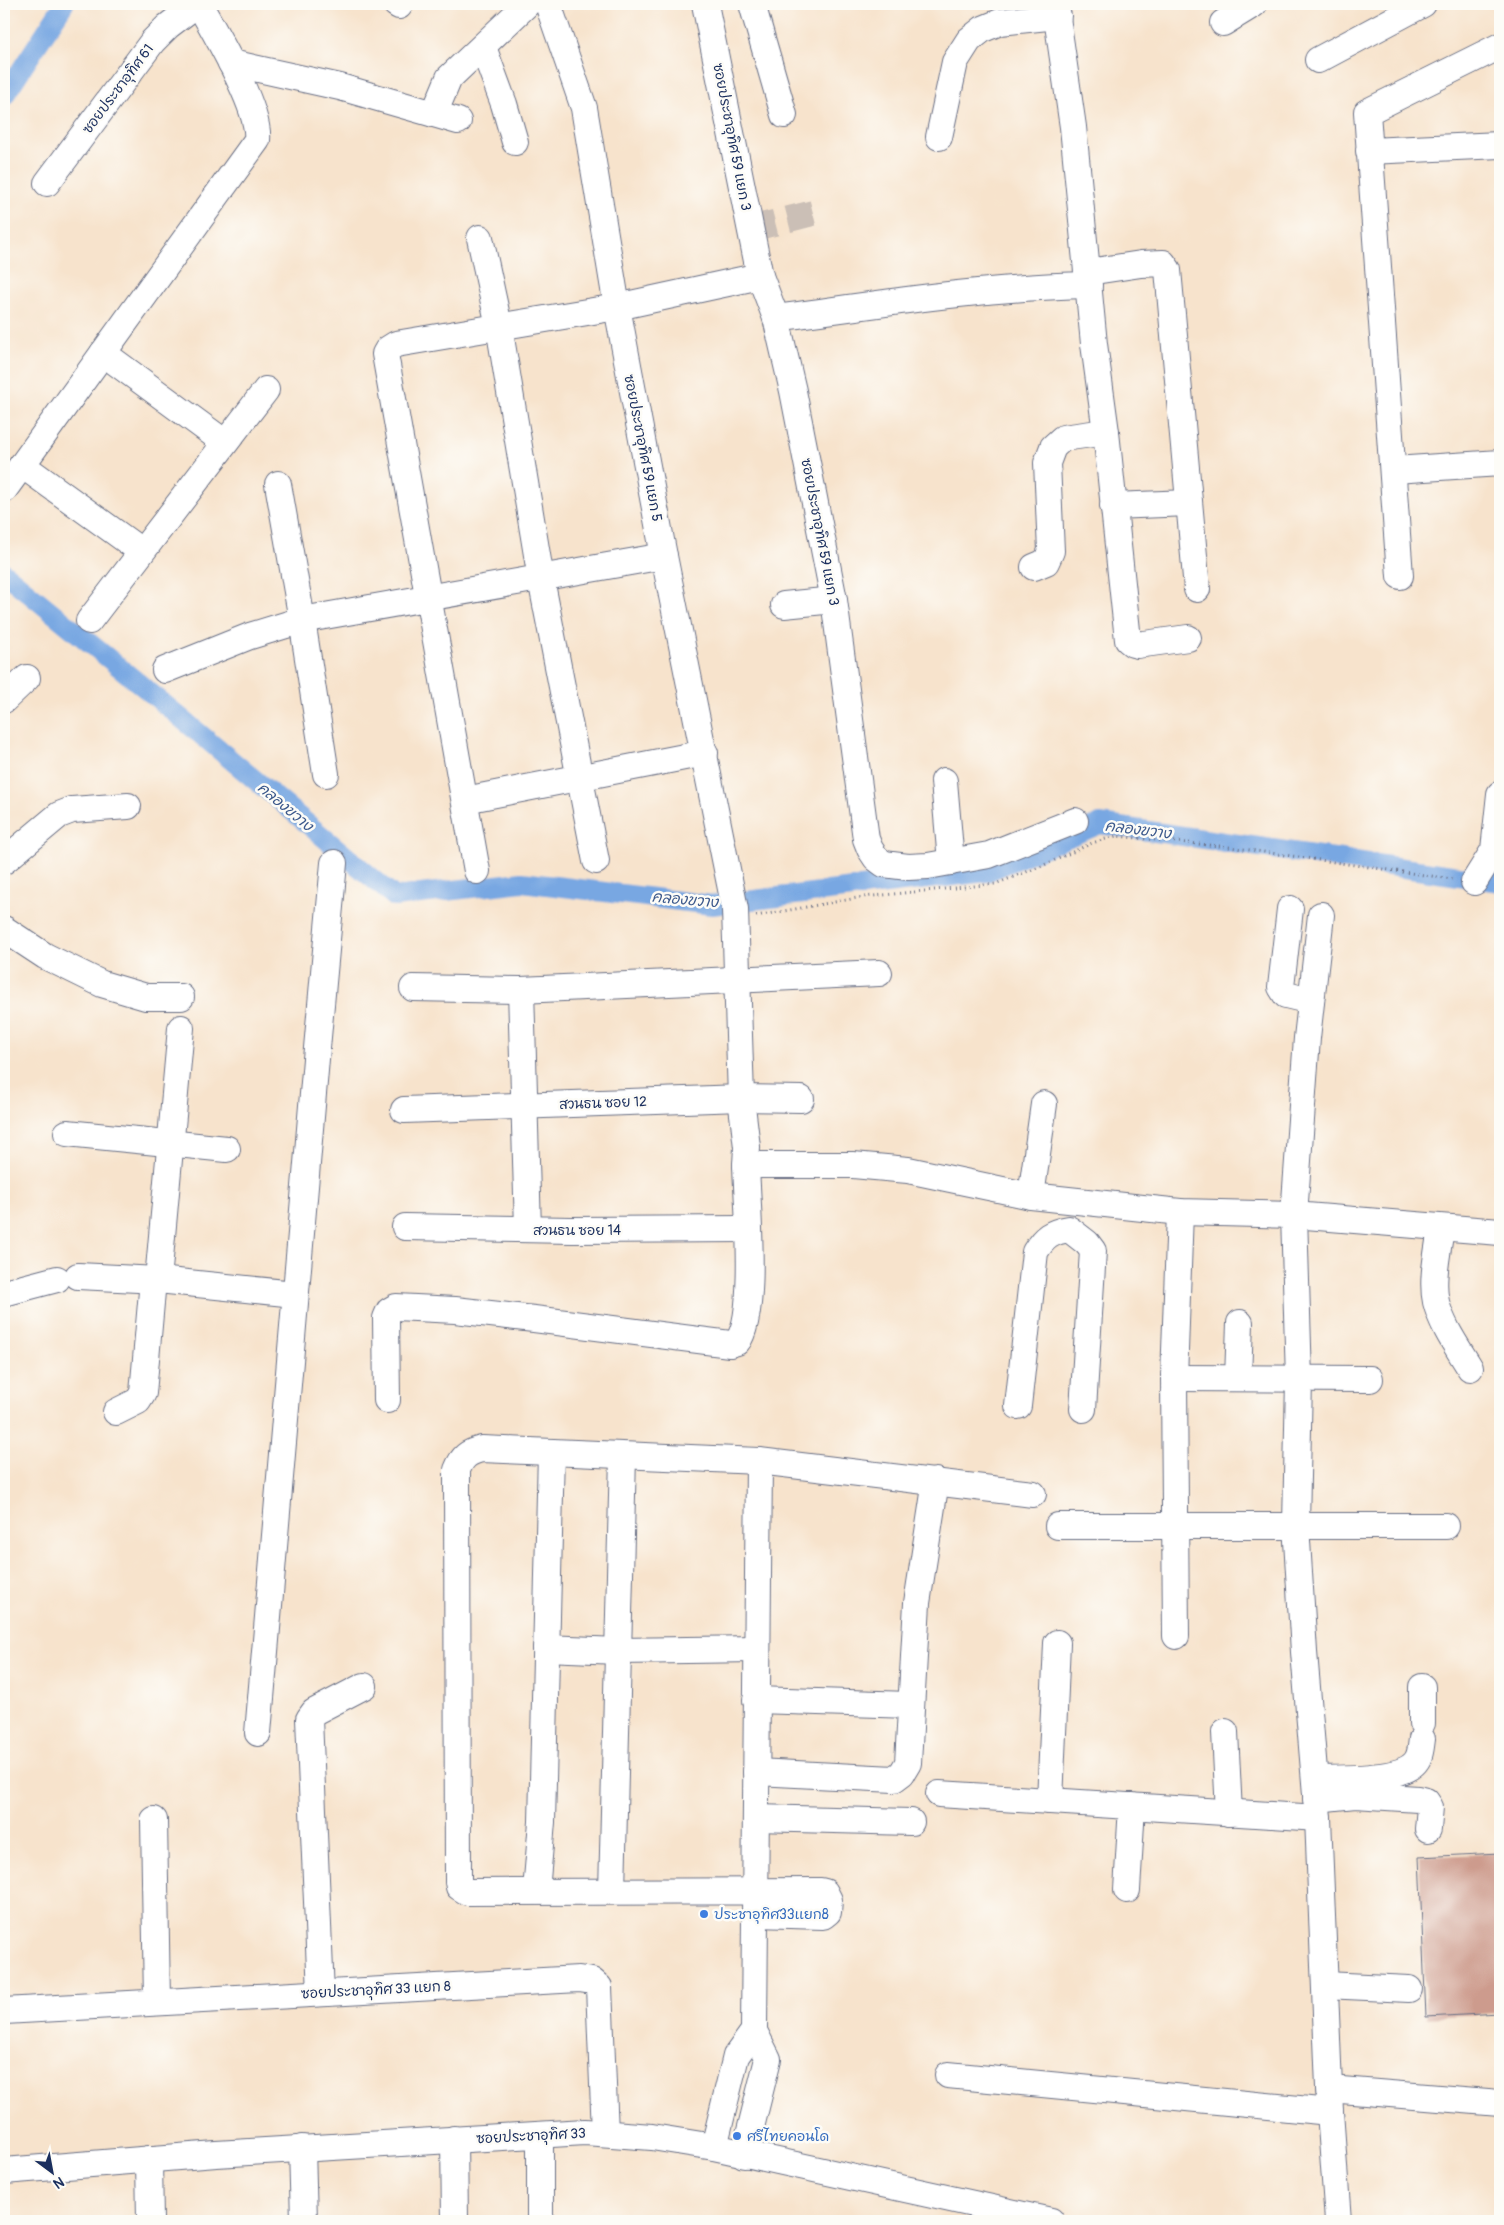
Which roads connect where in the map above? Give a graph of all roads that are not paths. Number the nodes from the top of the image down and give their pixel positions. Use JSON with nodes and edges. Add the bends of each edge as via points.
{"nodes":[{"id":1,"x":198,"y":4,"type":"edge"},
{"id":2,"x":527,"y":4,"type":"edge"},
{"id":3,"x":548,"y":4,"type":"edge"},
{"id":4,"x":705,"y":4,"type":"edge"},
{"id":5,"x":752,"y":4,"type":"edge"},
{"id":6,"x":1254,"y":4,"type":"edge"},
{"id":7,"x":1423,"y":4,"type":"edge"},
{"id":8,"x":1056,"y":10,"type":"edge"},
{"id":9,"x":1223,"y":23,"type":"dead end"},
{"id":10,"x":1500,"y":46,"type":"edge"},
{"id":11,"x":483,"y":47,"type":"junction"},
{"id":12,"x":1318,"y":60,"type":"dead end"},
{"id":13,"x":231,"y":63,"type":"junction"},
{"id":14,"x":784,"y":115,"type":"dead end"},
{"id":15,"x":939,"y":137,"type":"dead end"},
{"id":16,"x":515,"y":142,"type":"dead end"},
{"id":17,"x":1500,"y":145,"type":"edge"},
{"id":18,"x":1369,"y":151,"type":"junction"},
{"id":19,"x":47,"y":183,"type":"dead end"},
{"id":20,"x":480,"y":238,"type":"dead end"},
{"id":21,"x":760,"y":276,"type":"junction"},
{"id":22,"x":1088,"y":278,"type":"junction"},
{"id":23,"x":617,"y":307,"type":"junction"},
{"id":24,"x":776,"y":318,"type":"junction"},
{"id":25,"x":499,"y":326,"type":"junction"},
{"id":26,"x":103,"y":353,"type":"junction"},
{"id":27,"x":266,"y":390,"type":"dead end"},
{"id":28,"x":1106,"y":432,"type":"junction"},
{"id":29,"x":224,"y":442,"type":"junction"},
{"id":30,"x":1500,"y":464,"type":"edge"},
{"id":31,"x":22,"y":465,"type":"junction"},
{"id":32,"x":1394,"y":470,"type":"junction"},
{"id":33,"x":278,"y":484,"type":"dead end"},
{"id":34,"x":4,"y":490,"type":"edge"},
{"id":35,"x":1189,"y":503,"type":"junction"},
{"id":36,"x":1113,"y":506,"type":"junction"},
{"id":37,"x":141,"y":551,"type":"junction"},
{"id":38,"x":664,"y":556,"type":"junction"},
{"id":39,"x":1034,"y":567,"type":"dead end"},
{"id":40,"x":1400,"y":576,"type":"dead end"},
{"id":41,"x":541,"y":579,"type":"junction"},
{"id":42,"x":1197,"y":588,"type":"dead end"},
{"id":43,"x":429,"y":598,"type":"junction"},
{"id":44,"x":834,"y":600,"type":"junction"},
{"id":45,"x":784,"y":605,"type":"dead end"},
{"id":46,"x":89,"y":620,"type":"dead end"},
{"id":47,"x":302,"y":620,"type":"junction"},
{"id":48,"x":1188,"y":638,"type":"dead end"},
{"id":49,"x":165,"y":670,"type":"dead end"},
{"id":50,"x":27,"y":678,"type":"dead end"},
{"id":51,"x":4,"y":700,"type":"edge"},
{"id":52,"x":705,"y":753,"type":"junction"},
{"id":53,"x":326,"y":774,"type":"dead end"},
{"id":54,"x":580,"y":777,"type":"junction"},
{"id":55,"x":944,"y":781,"type":"dead end"},
{"id":56,"x":1500,"y":794,"type":"edge"},
{"id":57,"x":465,"y":800,"type":"junction"},
{"id":58,"x":128,"y":806,"type":"dead end"},
{"id":59,"x":1075,"y":821,"type":"dead end"},
{"id":60,"x":4,"y":861,"type":"edge"},
{"id":61,"x":596,"y":861,"type":"dead end"},
{"id":62,"x":951,"y":862,"type":"junction"},
{"id":63,"x":334,"y":863,"type":"dead end"},
{"id":64,"x":478,"y":872,"type":"dead end"},
{"id":65,"x":1477,"y":879,"type":"road end"},
{"id":66,"x":1290,"y":909,"type":"dead end"},
{"id":67,"x":1321,"y":915,"type":"dead end"},
{"id":68,"x":4,"y":929,"type":"edge"},
{"id":69,"x":880,"y":973,"type":"dead end"},
{"id":70,"x":738,"y":979,"type":"junction"},
{"id":71,"x":413,"y":988,"type":"dead end"},
{"id":72,"x":521,"y":990,"type":"junction"},
{"id":73,"x":181,"y":998,"type":"dead end"},
{"id":74,"x":1311,"y":1001,"type":"junction"},
{"id":75,"x":180,"y":1028,"type":"dead end"},
{"id":76,"x":741,"y":1098,"type":"junction"},
{"id":77,"x":802,"y":1099,"type":"dead end"},
{"id":78,"x":1044,"y":1104,"type":"dead end"},
{"id":79,"x":523,"y":1106,"type":"junction"},
{"id":80,"x":404,"y":1110,"type":"dead end"},
{"id":81,"x":67,"y":1133,"type":"dead end"},
{"id":82,"x":170,"y":1145,"type":"junction"},
{"id":83,"x":228,"y":1149,"type":"dead end"},
{"id":84,"x":746,"y":1166,"type":"junction"},
{"id":85,"x":1031,"y":1196,"type":"junction"},
{"id":86,"x":1075,"y":1200,"type":"junction"},
{"id":87,"x":1180,"y":1212,"type":"junction"},
{"id":88,"x":1294,"y":1215,"type":"junction"},
{"id":89,"x":405,"y":1227,"type":"dead end"},
{"id":90,"x":1441,"y":1228,"type":"junction"},
{"id":91,"x":528,"y":1229,"type":"junction"},
{"id":92,"x":748,"y":1229,"type":"junction"},
{"id":93,"x":1069,"y":1229,"type":"junction"},
{"id":94,"x":1500,"y":1232,"type":"edge"},
{"id":95,"x":156,"y":1280,"type":"junction"},
{"id":96,"x":4,"y":1293,"type":"edge"},
{"id":97,"x":295,"y":1294,"type":"junction"},
{"id":98,"x":1240,"y":1323,"type":"dead end"},
{"id":99,"x":1470,"y":1368,"type":"dead end"},
{"id":100,"x":1174,"y":1378,"type":"junction"},
{"id":101,"x":1238,"y":1378,"type":"junction"},
{"id":102,"x":1299,"y":1379,"type":"junction"},
{"id":103,"x":1370,"y":1380,"type":"dead end"},
{"id":104,"x":387,"y":1400,"type":"dead end"},
{"id":105,"x":1018,"y":1406,"type":"dead end"},
{"id":106,"x":1083,"y":1409,"type":"dead end"},
{"id":107,"x":116,"y":1412,"type":"dead end"},
{"id":108,"x":550,"y":1452,"type":"junction"},
{"id":109,"x":623,"y":1456,"type":"junction"},
{"id":110,"x":759,"y":1461,"type":"junction"},
{"id":111,"x":936,"y":1481,"type":"junction"},
{"id":112,"x":1033,"y":1494,"type":"dead end"},
{"id":113,"x":1296,"y":1525,"type":"junction"},
{"id":114,"x":1058,"y":1526,"type":"dead end"},
{"id":115,"x":1175,"y":1526,"type":"junction"},
{"id":116,"x":1446,"y":1526,"type":"dead end"},
{"id":117,"x":1176,"y":1636,"type":"dead end"},
{"id":118,"x":1057,"y":1643,"type":"dead end"},
{"id":119,"x":546,"y":1648,"type":"junction"},
{"id":120,"x":757,"y":1649,"type":"junction"},
{"id":121,"x":618,"y":1650,"type":"junction"},
{"id":122,"x":364,"y":1686,"type":"dead end"},
{"id":123,"x":1422,"y":1686,"type":"dead end"},
{"id":124,"x":756,"y":1700,"type":"junction"},
{"id":125,"x":910,"y":1705,"type":"junction"},
{"id":126,"x":1225,"y":1732,"type":"dead end"},
{"id":127,"x":258,"y":1733,"type":"dead end"},
{"id":128,"x":756,"y":1772,"type":"junction"},
{"id":129,"x":939,"y":1794,"type":"dead end"},
{"id":130,"x":1316,"y":1799,"type":"junction"},
{"id":131,"x":1050,"y":1802,"type":"junction"},
{"id":132,"x":1132,"y":1806,"type":"junction"},
{"id":133,"x":1229,"y":1813,"type":"junction"},
{"id":134,"x":756,"y":1818,"type":"junction"},
{"id":135,"x":154,"y":1820,"type":"dead end"},
{"id":136,"x":911,"y":1822,"type":"dead end"},
{"id":137,"x":1428,"y":1828,"type":"dead end"},
{"id":138,"x":1127,"y":1890,"type":"dead end"},
{"id":139,"x":536,"y":1891,"type":"junction"},
{"id":140,"x":612,"y":1891,"type":"junction"},
{"id":141,"x":756,"y":1904,"type":"junction"},
{"id":142,"x":1325,"y":1986,"type":"junction"},
{"id":143,"x":1409,"y":1989,"type":"dead end"},
{"id":144,"x":321,"y":1993,"type":"junction"},
{"id":145,"x":157,"y":2002,"type":"junction"},
{"id":146,"x":4,"y":2011,"type":"edge"},
{"id":147,"x":754,"y":2031,"type":"junction"},
{"id":148,"x":948,"y":2075,"type":"dead end"},
{"id":149,"x":1330,"y":2100,"type":"junction"},
{"id":150,"x":1500,"y":2103,"type":"edge"},
{"id":151,"x":605,"y":2133,"type":"junction"},
{"id":152,"x":540,"y":2135,"type":"junction"},
{"id":153,"x":454,"y":2139,"type":"junction"},
{"id":154,"x":714,"y":2147,"type":"junction"},
{"id":155,"x":302,"y":2148,"type":"junction"},
{"id":156,"x":744,"y":2155,"type":"junction"},
{"id":157,"x":149,"y":2159,"type":"junction"},
{"id":158,"x":4,"y":2171,"type":"edge"},
{"id":159,"x":150,"y":2221,"type":"edge"},
{"id":160,"x":304,"y":2221,"type":"edge"},
{"id":161,"x":455,"y":2221,"type":"edge"},
{"id":162,"x":540,"y":2221,"type":"edge"},
{"id":163,"x":1051,"y":2221,"type":"edge"},
{"id":164,"x":1338,"y":2221,"type":"edge"}],
"edges":[{"from":1,"to":13,"type":"street"},
{"from":1,"to":19,"type":"street","name":"ซอยประชาอุทิศ 61","via":[[153,41]]},
{"from":2,"to":11,"type":"street"},
{"from":3,"to":23,"type":"street","name":"ซอยประชาอุทิศ 59 แยก 5","via":[[584,108]]},
{"from":4,"to":21,"type":"street","name":"ซอยประชาอุทิศ 59 แยก 3"},
{"from":5,"to":14,"type":"street"},
{"from":6,"to":9,"type":"street"},
{"from":7,"to":12,"type":"street"},
{"from":8,"to":15,"type":"street","via":[[1000,22],[969,40],[955,62]]},
{"from":8,"to":22,"type":"street","via":[[1073,127]]},
{"from":10,"to":18,"type":"street","via":[[1367,112]]},
{"from":11,"to":13,"type":"street","via":[[450,78],[446,117]]},
{"from":11,"to":16,"type":"street"},
{"from":13,"to":26,"type":"street","via":[[256,119],[257,140]]},
{"from":17,"to":18,"type":"street"},
{"from":18,"to":32,"type":"street"},
{"from":20,"to":25,"type":"street"},
{"from":21,"to":23,"type":"street"},
{"from":21,"to":24,"type":"street","name":"ซอยประชาอุทิศ 59 แยก 3"},
{"from":22,"to":24,"type":"street"},
{"from":22,"to":28,"type":"street"},
{"from":22,"to":35,"type":"street","via":[[1163,263],[1168,270]]},
{"from":23,"to":25,"type":"street"},
{"from":23,"to":38,"type":"street","name":"ซอยประชาอุทิศ 59 แยก 5"},
{"from":24,"to":44,"type":"street","name":"ซอยประชาอุทิศ 59 แยก 3"},
{"from":25,"to":41,"type":"street"},
{"from":25,"to":43,"type":"street","via":[[396,344],[385,354]]},
{"from":26,"to":29,"type":"street"},
{"from":26,"to":31,"type":"street"},
{"from":27,"to":29,"type":"street"},
{"from":28,"to":36,"type":"street"},
{"from":28,"to":39,"type":"street","via":[[1063,438],[1053,447],[1047,463],[1051,551],[1046,562]]},
{"from":29,"to":37,"type":"street"},
{"from":30,"to":32,"type":"street"},
{"from":31,"to":34,"type":"street"},
{"from":31,"to":37,"type":"street"},
{"from":32,"to":40,"type":"street"},
{"from":33,"to":47,"type":"street"},
{"from":35,"to":36,"type":"street"},
{"from":35,"to":42,"type":"street"},
{"from":36,"to":48,"type":"street","via":[[1128,640],[1137,645]]},
{"from":37,"to":46,"type":"street"},
{"from":38,"to":41,"type":"street"},
{"from":38,"to":52,"type":"street","name":"ซอยประชาอุทิศ 59 แยก 5"},
{"from":41,"to":43,"type":"street"},
{"from":41,"to":54,"type":"street"},
{"from":43,"to":47,"type":"street"},
{"from":43,"to":57,"type":"street"},
{"from":44,"to":45,"type":"street"},
{"from":44,"to":62,"type":"street","name":"ซอยประชาอุทิศ 59 แยก 3","via":[[866,839],[870,849],[884,864],[908,867]]},
{"from":47,"to":49,"type":"street","via":[[250,636]]},
{"from":47,"to":53,"type":"street"},
{"from":50,"to":51,"type":"street"},
{"from":52,"to":54,"type":"street"},
{"from":52,"to":70,"type":"street","name":"ซอยประชาอุทิศ 59 แยก 5","via":[[734,908]]},
{"from":54,"to":57,"type":"street"},
{"from":54,"to":61,"type":"street"},
{"from":55,"to":62,"type":"street"},
{"from":56,"to":65,"type":"street","via":[[1494,850]]},
{"from":57,"to":64,"type":"street"},
{"from":58,"to":60,"type":"street","via":[[72,810],[59,815]]},
{"from":59,"to":62,"type":"street","name":"ซอยประชาอุทิศ 59 แยก 3","via":[[989,855]]},
{"from":63,"to":97,"type":"street"},
{"from":66,"to":74,"type":"street","via":[[1281,987],[1286,995]]},
{"from":67,"to":74,"type":"street"},
{"from":68,"to":73,"type":"street","via":[[45,956],[102,984],[146,998]]},
{"from":69,"to":70,"type":"street"},
{"from":70,"to":72,"type":"street"},
{"from":70,"to":76,"type":"street","name":"ซอยประชาอุทิศ 59 แยก 5"},
{"from":71,"to":72,"type":"street"},
{"from":72,"to":79,"type":"street"},
{"from":74,"to":88,"type":"street"},
{"from":75,"to":82,"type":"street"},
{"from":76,"to":77,"type":"street","name":"สวนธน ซอย 12"},
{"from":76,"to":79,"type":"street","name":"สวนธน ซอย 12"},
{"from":76,"to":84,"type":"street","name":"ซอยประชาอุทิศ 59 แยก 5"},
{"from":78,"to":85,"type":"street"},
{"from":79,"to":80,"type":"street","name":"สวนธน ซอย 12"},
{"from":79,"to":91,"type":"street"},
{"from":81,"to":82,"type":"street"},
{"from":82,"to":83,"type":"street"},
{"from":82,"to":95,"type":"street"},
{"from":84,"to":85,"type":"street","via":[[853,1165],[908,1170]]},
{"from":84,"to":92,"type":"street","name":"ซอยประชาอุทิศ 59 แยก 5"},
{"from":85,"to":86,"type":"street"},
{"from":86,"to":87,"type":"street"},
{"from":86,"to":93,"type":"street"},
{"from":87,"to":88,"type":"street"},
{"from":87,"to":100,"type":"street"},
{"from":88,"to":90,"type":"street"},
{"from":88,"to":102,"type":"street"},
{"from":89,"to":91,"type":"street","name":"สวนธน ซอย 14"},
{"from":90,"to":94,"type":"street"},
{"from":90,"to":99,"type":"street","via":[[1436,1302],[1444,1324]]},
{"from":91,"to":92,"type":"street","name":"สวนธน ซอย 14"},
{"from":92,"to":104,"type":"street","name":"ซอยประชาอุทิศ 59 แยก 5","via":[[750,1269],[745,1328],[735,1343],[484,1313],[396,1306],[388,1311],[386,1318]]},
{"from":93,"to":105,"type":"street","via":[[1046,1236],[1035,1252]]},
{"from":93,"to":106,"type":"street","via":[[1088,1243],[1093,1251]]},
{"from":95,"to":96,"type":"street","via":[[68,1277]]},
{"from":95,"to":97,"type":"street"},
{"from":95,"to":107,"type":"street","via":[[143,1393],[138,1402]]},
{"from":97,"to":127,"type":"street"},
{"from":98,"to":101,"type":"street"},
{"from":100,"to":101,"type":"street"},
{"from":100,"to":115,"type":"street"},
{"from":101,"to":102,"type":"street"},
{"from":102,"to":103,"type":"street"},
{"from":102,"to":113,"type":"street"},
{"from":108,"to":109,"type":"street"},
{"from":108,"to":119,"type":"street"},
{"from":108,"to":139,"type":"street","via":[[471,1451],[457,1470],[459,1888],[467,1892]]},
{"from":109,"to":110,"type":"street"},
{"from":109,"to":121,"type":"street"},
{"from":110,"to":111,"type":"street"},
{"from":110,"to":120,"type":"street"},
{"from":111,"to":112,"type":"street"},
{"from":111,"to":125,"type":"street","via":[[916,1603]]},
{"from":113,"to":115,"type":"street"},
{"from":113,"to":116,"type":"street"},
{"from":113,"to":130,"type":"street"},
{"from":114,"to":115,"type":"street"},
{"from":115,"to":117,"type":"street"},
{"from":118,"to":131,"type":"street"},
{"from":119,"to":121,"type":"street"},
{"from":119,"to":139,"type":"street","via":[[542,1822]]},
{"from":120,"to":121,"type":"street"},
{"from":120,"to":124,"type":"street"},
{"from":121,"to":140,"type":"street"},
{"from":122,"to":144,"type":"street","via":[[314,1712],[309,1718]]},
{"from":123,"to":130,"type":"street","via":[[1418,1759],[1404,1771]]},
{"from":124,"to":125,"type":"street"},
{"from":124,"to":128,"type":"street"},
{"from":125,"to":128,"type":"street","via":[[908,1763],[894,1779]]},
{"from":126,"to":133,"type":"street"},
{"from":128,"to":134,"type":"street"},
{"from":129,"to":131,"type":"street"},
{"from":130,"to":133,"type":"street"},
{"from":130,"to":137,"type":"street","via":[[1355,1795],[1426,1801],[1430,1807]]},
{"from":130,"to":142,"type":"street"},
{"from":131,"to":132,"type":"street"},
{"from":132,"to":133,"type":"street"},
{"from":132,"to":138,"type":"street"},
{"from":134,"to":136,"type":"street"},
{"from":134,"to":141,"type":"street"},
{"from":135,"to":145,"type":"street"},
{"from":139,"to":140,"type":"street"},
{"from":140,"to":141,"type":"street"},
{"from":141,"to":147,"type":"street"},
{"from":142,"to":143,"type":"street"},
{"from":142,"to":149,"type":"street"},
{"from":144,"to":145,"type":"street","name":"ซอยประชาอุทิศ 33 แยก 8"},
{"from":144,"to":151,"type":"street","name":"ซอยประชาอุทิศ 33 แยก 8","via":[[579,1979],[592,1981],[599,1986]]},
{"from":145,"to":146,"type":"street","name":"ซอยประชาอุทิศ 33 แยก 8"},
{"from":147,"to":154,"type":"street","via":[[736,2056]]},
{"from":147,"to":156,"type":"street","via":[[768,2059]]},
{"from":148,"to":149,"type":"street"},
{"from":149,"to":150,"type":"street"},
{"from":149,"to":164,"type":"street"},
{"from":151,"to":152,"type":"street","name":"ซอยประชาอุทิศ 33"},
{"from":151,"to":154,"type":"street","name":"ซอยประชาอุทิศ 33"},
{"from":152,"to":153,"type":"street","name":"ซอยประชาอุทิศ 33"},
{"from":152,"to":162,"type":"street"},
{"from":153,"to":155,"type":"street","name":"ซอยประชาอุทิศ 33"},
{"from":153,"to":161,"type":"street"},
{"from":154,"to":156,"type":"street","name":"ซอยประชาอุทิศ 33"},
{"from":155,"to":157,"type":"street","name":"ซอยประชาอุทิศ 33"},
{"from":155,"to":160,"type":"street"},
{"from":156,"to":163,"type":"street","name":"ซอยประชาอุทิศ 33"},
{"from":157,"to":158,"type":"street","name":"ซอยประชาอุทิศ 33"},
{"from":157,"to":159,"type":"street"}]}
